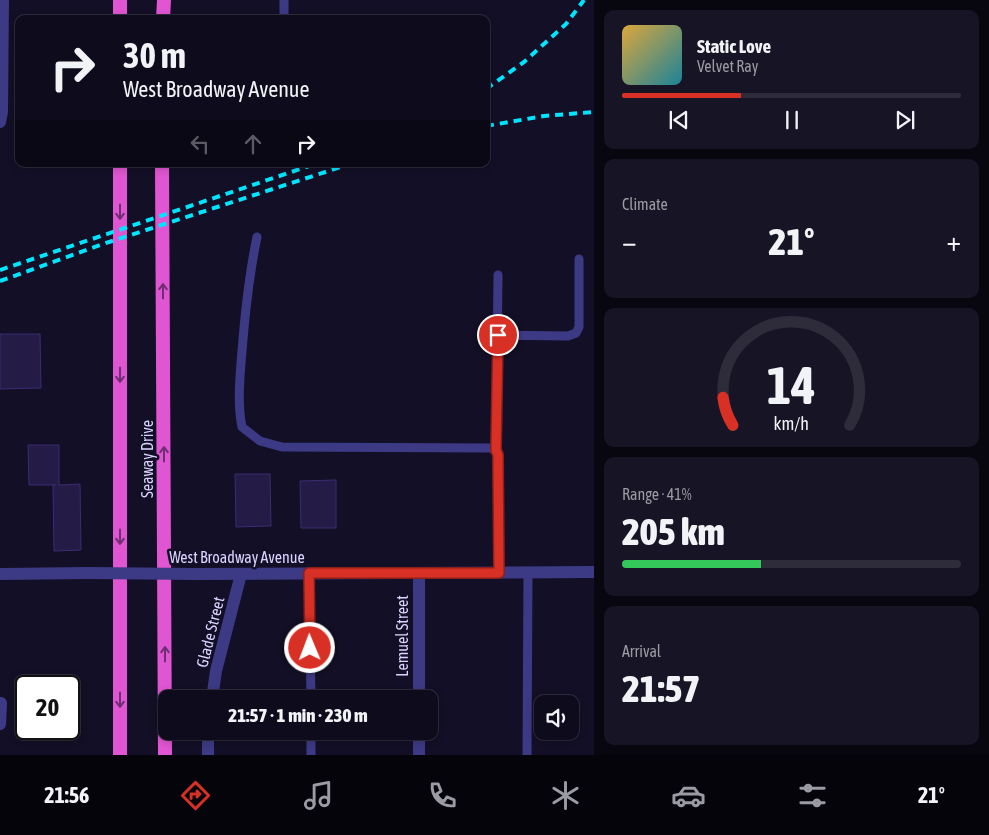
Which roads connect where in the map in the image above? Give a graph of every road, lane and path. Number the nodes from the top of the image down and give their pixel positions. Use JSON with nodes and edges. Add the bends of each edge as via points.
{"nodes":[{"id":1,"x":4,"y":0,"type":"edge"},
{"id":2,"x":120,"y":0,"type":"edge"},
{"id":3,"x":164,"y":0,"type":"edge"},
{"id":4,"x":284,"y":0,"type":"edge"},
{"id":5,"x":120,"y":15,"type":"edge"},
{"id":6,"x":163,"y":15,"type":"edge"},
{"id":7,"x":284,"y":15,"type":"edge"},
{"id":8,"x":0,"y":122,"type":"edge"},
{"id":9,"x":120,"y":167,"type":"edge"},
{"id":10,"x":162,"y":167,"type":"edge"},
{"id":11,"x":257,"y":237,"type":"dead end"},
{"id":12,"x":579,"y":259,"type":"dead end"},
{"id":13,"x":498,"y":274,"type":"dead end"},
{"id":14,"x":498,"y":335,"type":"junction"},
{"id":15,"x":496,"y":450,"type":"junction"},
{"id":16,"x":594,"y":572,"type":"edge"},
{"id":17,"x":309,"y":573,"type":"junction"},
{"id":18,"x":418,"y":573,"type":"junction"},
{"id":19,"x":499,"y":573,"type":"junction"},
{"id":20,"x":528,"y":573,"type":"junction"},
{"id":21,"x":0,"y":574,"type":"edge"},
{"id":22,"x":241,"y":574,"type":"junction"},
{"id":23,"x":213,"y":690,"type":"edge"},
{"id":24,"x":310,"y":690,"type":"edge"},
{"id":25,"x":419,"y":690,"type":"edge"},
{"id":26,"x":1,"y":703,"type":"edge"},
{"id":27,"x":0,"y":724,"type":"edge"},
{"id":28,"x":208,"y":740,"type":"edge"},
{"id":29,"x":311,"y":740,"type":"edge"},
{"id":30,"x":419,"y":740,"type":"edge"},
{"id":31,"x":120,"y":755,"type":"edge"},
{"id":32,"x":165,"y":755,"type":"edge"},
{"id":33,"x":208,"y":755,"type":"edge"},
{"id":34,"x":311,"y":755,"type":"edge"},
{"id":35,"x":419,"y":755,"type":"edge"},
{"id":36,"x":527,"y":755,"type":"edge"}],
"edges":[{"from":1,"to":8,"type":"street"},
{"from":2,"to":5,"type":"highway"},
{"from":3,"to":6,"type":"highway"},
{"from":4,"to":7,"type":"lane"},
{"from":9,"to":31,"type":"highway","name":"Seaway Drive","one_way":true},
{"from":32,"to":10,"type":"highway","name":"Seaway Drive","one_way":true},
{"from":11,"to":15,"type":"lane","via":[[242,343],[239,413],[242,428],[260,441],[282,447]]},
{"from":12,"to":14,"type":"lane","via":[[579,327],[576,333],[568,336]]},
{"from":13,"to":14,"type":"lane"},
{"from":14,"to":15,"type":"lane"},
{"from":15,"to":19,"type":"lane"},
{"from":16,"to":20,"type":"street","name":"West Broadway Avenue"},
{"from":17,"to":18,"type":"street","name":"West Broadway Avenue"},
{"from":17,"to":22,"type":"street","name":"West Broadway Avenue"},
{"from":17,"to":24,"type":"lane"},
{"from":18,"to":19,"type":"street","name":"West Broadway Avenue"},
{"from":18,"to":25,"type":"street","name":"Lemuel Street"},
{"from":19,"to":20,"type":"street","name":"West Broadway Avenue"},
{"from":20,"to":36,"type":"lane"},
{"from":21,"to":22,"type":"street","name":"West Broadway Avenue","bridge":true},
{"from":22,"to":23,"type":"street","name":"Glade Street"},
{"from":26,"to":27,"type":"street"},
{"from":28,"to":33,"type":"street"},
{"from":29,"to":34,"type":"lane"},
{"from":30,"to":35,"type":"street"}]}
